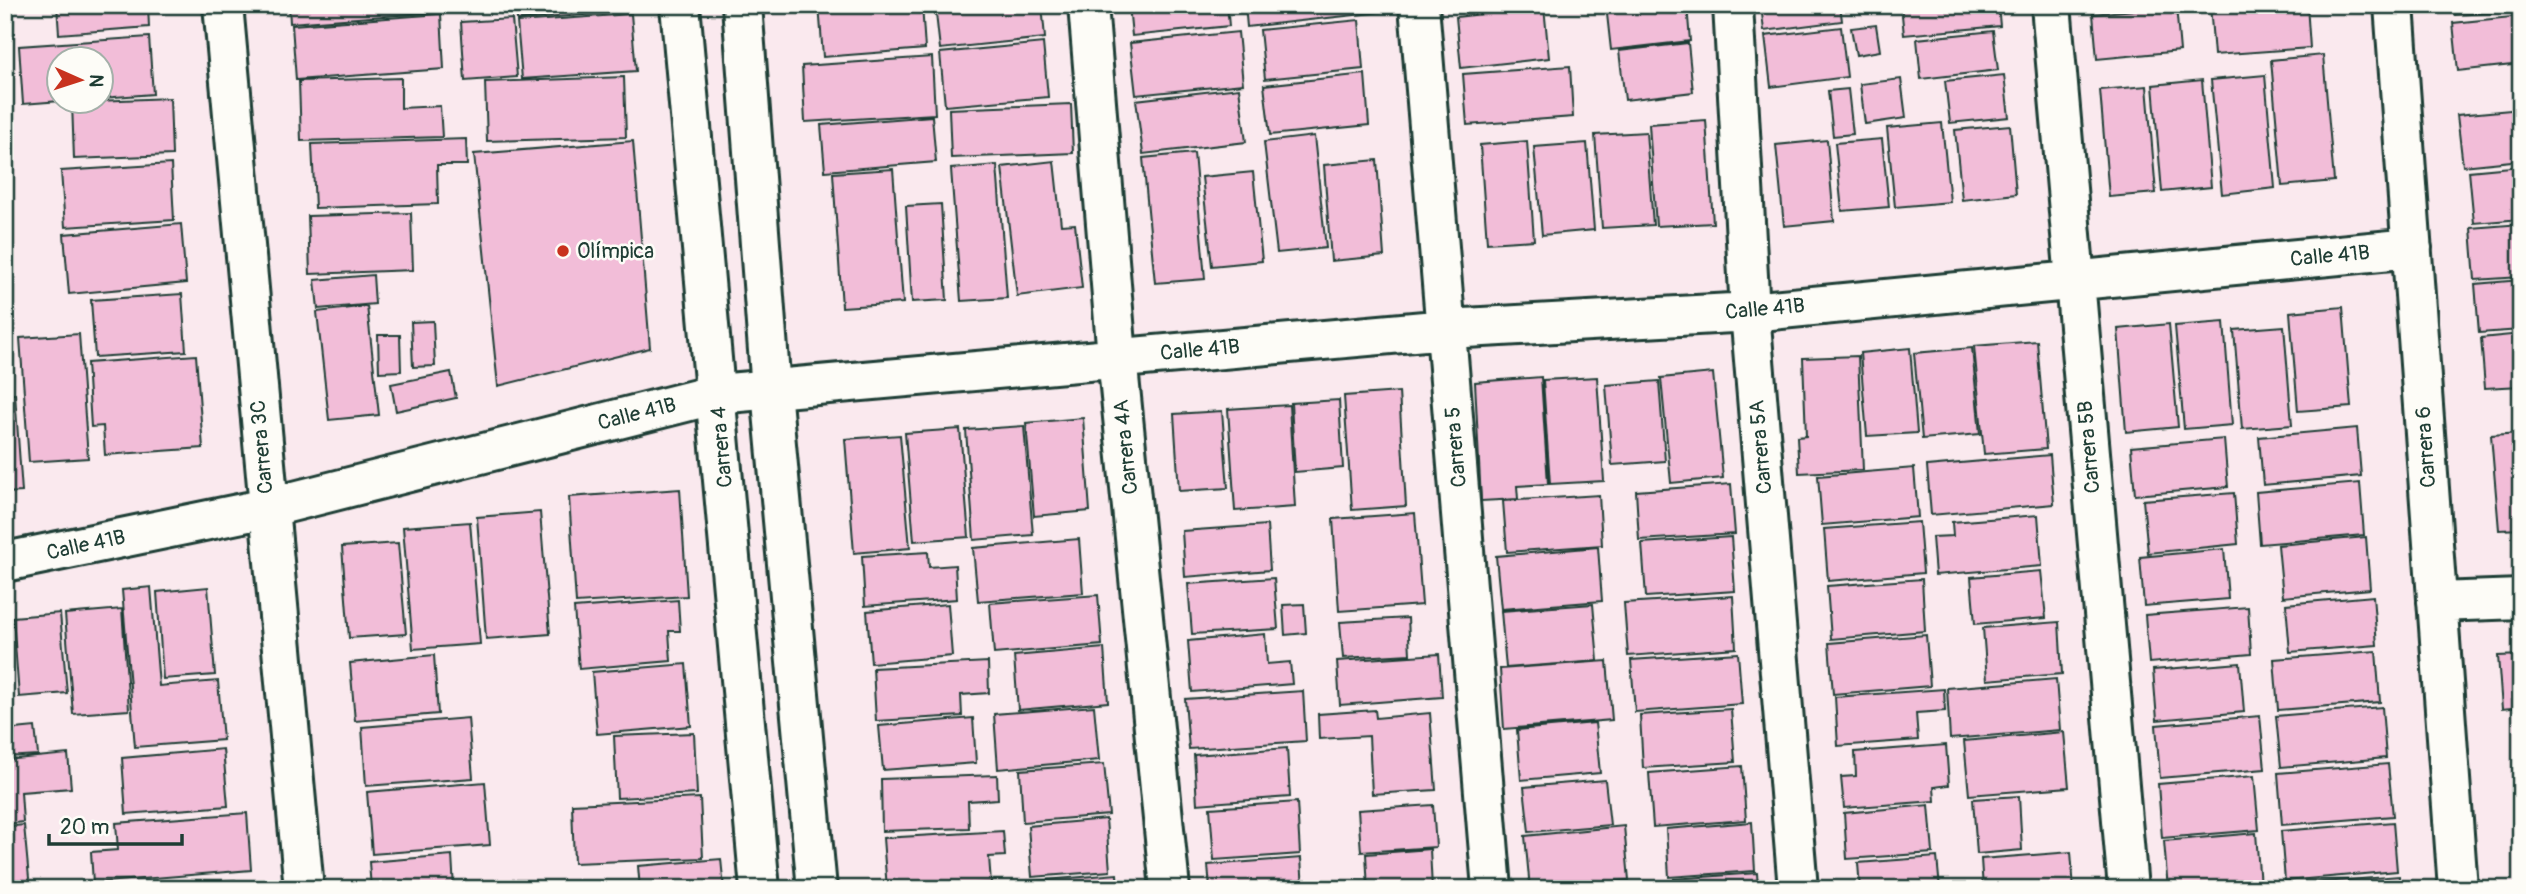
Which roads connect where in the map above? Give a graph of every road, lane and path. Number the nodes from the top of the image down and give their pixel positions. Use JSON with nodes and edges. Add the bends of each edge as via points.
{"nodes":[{"id":1,"x":223,"y":5,"type":"edge"},
{"id":2,"x":680,"y":5,"type":"edge"},
{"id":3,"x":742,"y":5,"type":"edge"},
{"id":4,"x":1088,"y":5,"type":"edge"},
{"id":5,"x":1419,"y":5,"type":"edge"},
{"id":6,"x":1733,"y":5,"type":"edge"},
{"id":7,"x":2051,"y":5,"type":"edge"},
{"id":8,"x":2394,"y":5,"type":"edge"},
{"id":9,"x":2412,"y":248,"type":"junction"},
{"id":10,"x":2074,"y":279,"type":"junction"},
{"id":11,"x":1750,"y":312,"type":"junction"},
{"id":12,"x":1447,"y":329,"type":"junction"},
{"id":13,"x":1118,"y":357,"type":"junction"},
{"id":14,"x":771,"y":390,"type":"junction"},
{"id":15,"x":717,"y":394,"type":"junction"},
{"id":16,"x":267,"y":508,"type":"junction"},
{"id":17,"x":5,"y":562,"type":"edge"},
{"id":18,"x":2521,"y":599,"type":"edge"},
{"id":19,"x":2437,"y":603,"type":"junction"},
{"id":20,"x":304,"y":889,"type":"edge"},
{"id":21,"x":760,"y":889,"type":"edge"},
{"id":22,"x":817,"y":889,"type":"edge"},
{"id":23,"x":1170,"y":889,"type":"edge"},
{"id":24,"x":1492,"y":889,"type":"edge"},
{"id":25,"x":1798,"y":889,"type":"edge"},
{"id":26,"x":2129,"y":889,"type":"edge"},
{"id":27,"x":2458,"y":889,"type":"edge"}],
"edges":[{"from":1,"to":16,"type":"street","name":"Carrera 3C"},
{"from":2,"to":15,"type":"street","name":"Carrera 4"},
{"from":3,"to":14,"type":"street"},
{"from":4,"to":13,"type":"street","name":"Carrera 4A"},
{"from":5,"to":12,"type":"street","name":"Carrera 5"},
{"from":6,"to":11,"type":"street","name":"Carrera 5A"},
{"from":7,"to":10,"type":"street","name":"Carrera 5B"},
{"from":8,"to":9,"type":"street","name":"Carrera 6"},
{"from":9,"to":10,"type":"street","name":"Calle 41B"},
{"from":9,"to":19,"type":"street","name":"Carrera 6"},
{"from":10,"to":11,"type":"street","name":"Calle 41B"},
{"from":10,"to":26,"type":"street","name":"Carrera 5B"},
{"from":11,"to":12,"type":"street","name":"Calle 41B"},
{"from":11,"to":25,"type":"street","name":"Carrera 5A"},
{"from":12,"to":13,"type":"street","name":"Calle 41B"},
{"from":12,"to":24,"type":"street","name":"Carrera 5"},
{"from":13,"to":14,"type":"street","name":"Calle 41B"},
{"from":13,"to":23,"type":"street","name":"Carrera 4A"},
{"from":14,"to":15,"type":"street","name":"Calle 41B"},
{"from":14,"to":22,"type":"street"},
{"from":15,"to":16,"type":"street","name":"Calle 41B"},
{"from":15,"to":21,"type":"street","name":"Carrera 4"},
{"from":16,"to":17,"type":"street","name":"Calle 41B"},
{"from":16,"to":20,"type":"street","name":"Carrera 3C"},
{"from":18,"to":19,"type":"street"},
{"from":19,"to":27,"type":"street","name":"Carrera 6"}]}
